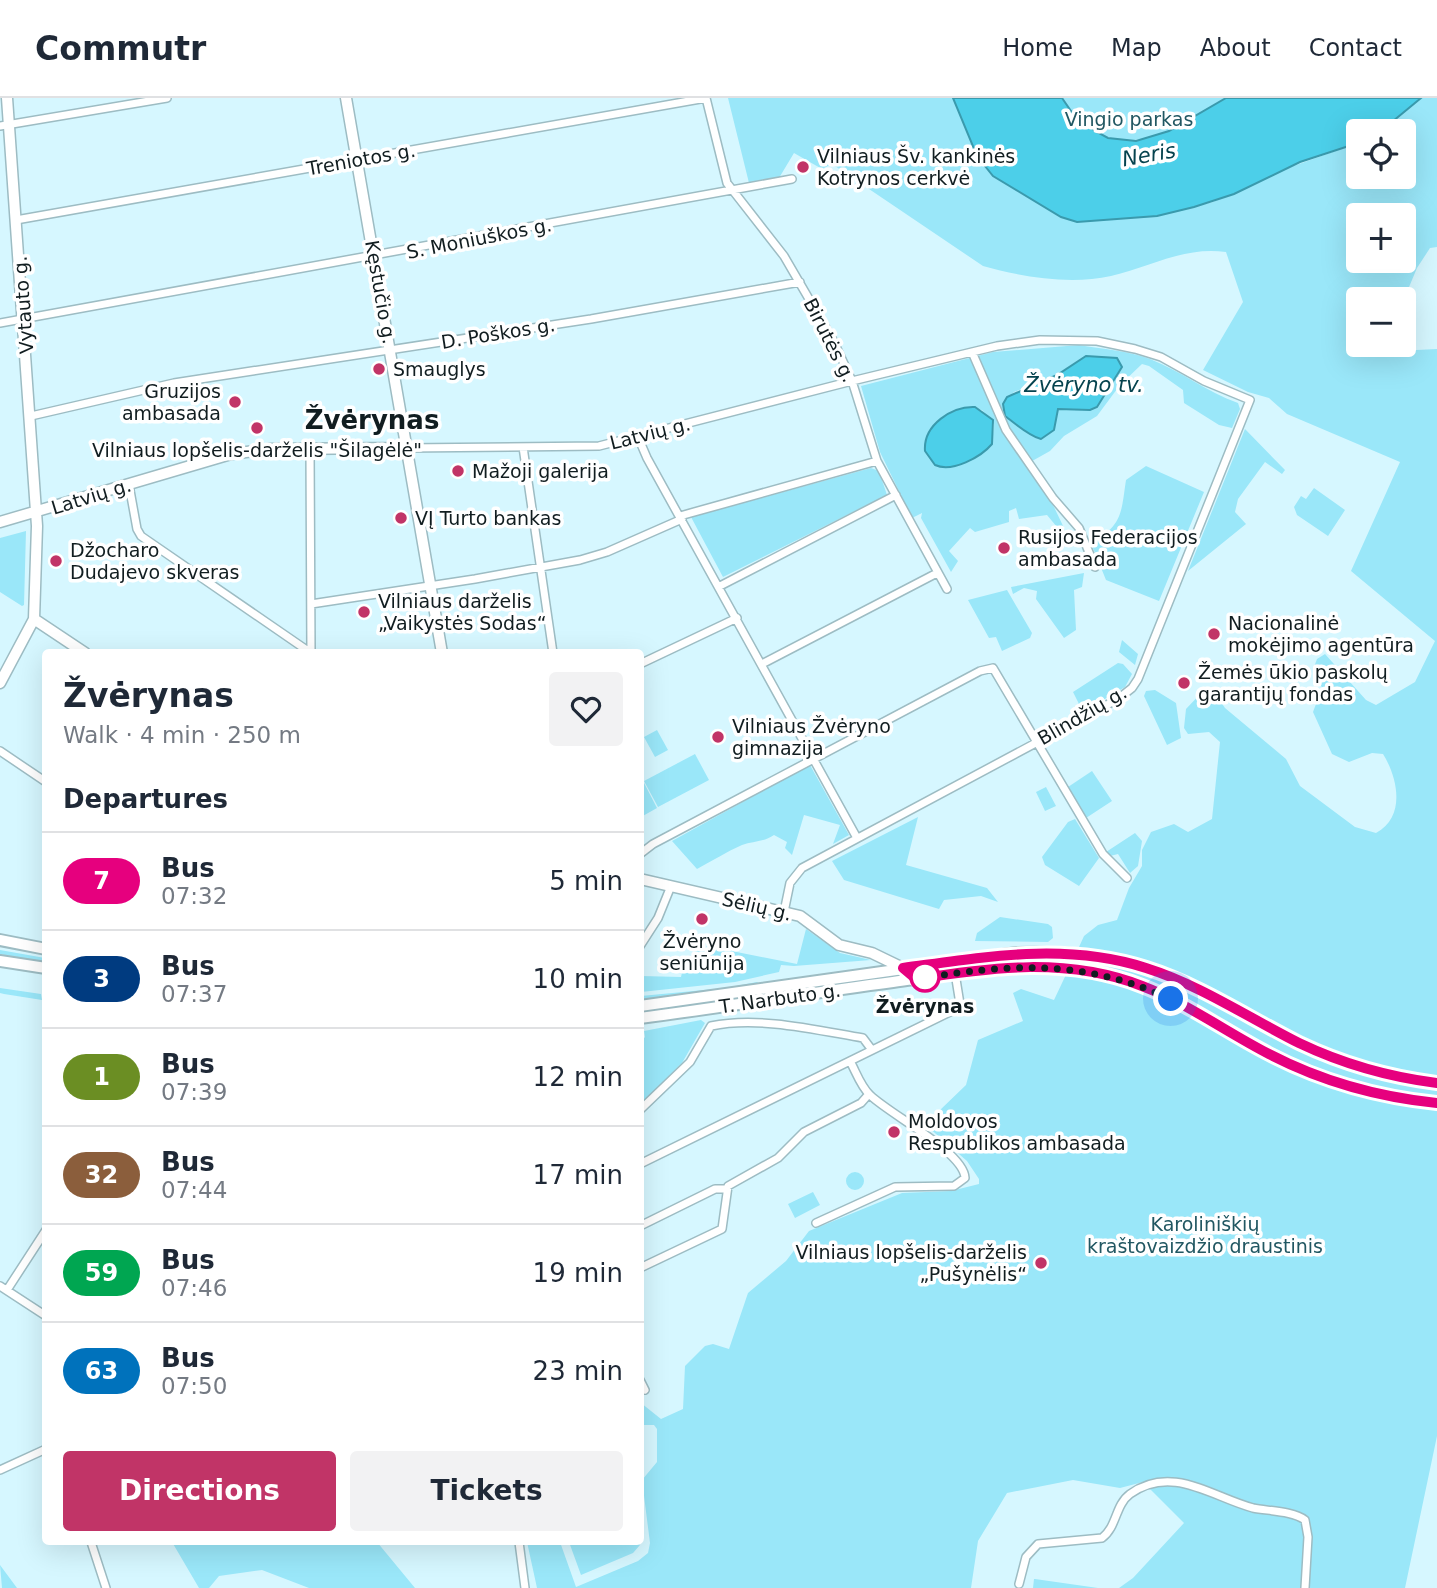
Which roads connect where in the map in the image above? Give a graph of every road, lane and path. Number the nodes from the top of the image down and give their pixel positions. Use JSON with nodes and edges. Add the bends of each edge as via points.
{"nodes":[{"id":1,"x":7,"y":98,"type":"edge"},
{"id":2,"x":167,"y":98,"type":"edge"},
{"id":3,"x":346,"y":98,"type":"edge"},
{"id":4,"x":706,"y":98,"type":"edge"},
{"id":5,"x":5,"y":126,"type":"edge"},
{"id":6,"x":357,"y":159,"type":"junction"},
{"id":7,"x":792,"y":179,"type":"dead end"},
{"id":8,"x":731,"y":190,"type":"junction"},
{"id":9,"x":16,"y":220,"type":"junction"},
{"id":10,"x":375,"y":257,"type":"junction"},
{"id":11,"x":800,"y":282,"type":"junction"},
{"id":12,"x":23,"y":319,"type":"junction"},
{"id":13,"x":0,"y":323,"type":"edge"},
{"id":14,"x":391,"y":349,"type":"junction"},
{"id":15,"x":972,"y":352,"type":"junction"},
{"id":16,"x":852,"y":381,"type":"junction"},
{"id":17,"x":1250,"y":400,"type":"joint"},
{"id":18,"x":31,"y":416,"type":"junction"},
{"id":19,"x":638,"y":437,"type":"junction"},
{"id":20,"x":523,"y":447,"type":"junction"},
{"id":21,"x":406,"y":448,"type":"junction"},
{"id":22,"x":310,"y":449,"type":"junction"},
{"id":23,"x":877,"y":461,"type":"junction"},
{"id":24,"x":129,"y":485,"type":"junction"},
{"id":25,"x":895,"y":495,"type":"junction"},
{"id":26,"x":37,"y":513,"type":"junction"},
{"id":27,"x":681,"y":517,"type":"junction"},
{"id":28,"x":0,"y":522,"type":"edge"},
{"id":29,"x":541,"y":568,"type":"junction"},
{"id":30,"x":1095,"y":568,"type":"dead end"},
{"id":31,"x":937,"y":573,"type":"junction"},
{"id":32,"x":431,"y":586,"type":"junction"},
{"id":33,"x":720,"y":586,"type":"junction"},
{"id":34,"x":947,"y":589,"type":"dead end"},
{"id":35,"x":310,"y":604,"type":"junction"},
{"id":36,"x":737,"y":618,"type":"junction"},
{"id":37,"x":34,"y":619,"type":"junction"},
{"id":38,"x":79,"y":649,"type":"edge"},
{"id":39,"x":305,"y":649,"type":"edge"},
{"id":40,"x":311,"y":649,"type":"edge"},
{"id":41,"x":441,"y":649,"type":"edge"},
{"id":42,"x":553,"y":649,"type":"edge"},
{"id":43,"x":644,"y":662,"type":"edge"},
{"id":44,"x":762,"y":664,"type":"junction"},
{"id":45,"x":0,"y":683,"type":"edge"},
{"id":46,"x":1038,"y":741,"type":"junction"},
{"id":47,"x":0,"y":751,"type":"edge"},
{"id":48,"x":814,"y":757,"type":"junction"},
{"id":49,"x":42,"y":779,"type":"edge"},
{"id":50,"x":857,"y":838,"type":"junction"},
{"id":51,"x":644,"y":851,"type":"edge"},
{"id":52,"x":1127,"y":878,"type":"dead end"},
{"id":53,"x":644,"y":880,"type":"edge"},
{"id":54,"x":671,"y":886,"type":"junction"},
{"id":55,"x":784,"y":912,"type":"junction"},
{"id":56,"x":0,"y":940,"type":"edge"},
{"id":57,"x":644,"y":940,"type":"edge"},
{"id":58,"x":42,"y":948,"type":"edge"},
{"id":59,"x":0,"y":961,"type":"edge"},
{"id":60,"x":42,"y":967,"type":"edge"},
{"id":61,"x":903,"y":968,"type":"junction"},
{"id":62,"x":955,"y":973,"type":"junction"},
{"id":63,"x":916,"y":979,"type":"junction"},
{"id":64,"x":644,"y":1005,"type":"edge"},
{"id":65,"x":644,"y":1017,"type":"edge"},
{"id":66,"x":872,"y":1050,"type":"junction"},
{"id":67,"x":850,"y":1061,"type":"junction"},
{"id":68,"x":1437,"y":1083,"type":"edge"},
{"id":69,"x":869,"y":1094,"type":"junction"},
{"id":70,"x":1437,"y":1103,"type":"edge"},
{"id":71,"x":644,"y":1107,"type":"edge"},
{"id":72,"x":644,"y":1162,"type":"edge"},
{"id":73,"x":726,"y":1189,"type":"junction"},
{"id":74,"x":816,"y":1223,"type":"dead end"},
{"id":75,"x":644,"y":1224,"type":"edge"},
{"id":76,"x":42,"y":1236,"type":"edge"},
{"id":77,"x":644,"y":1266,"type":"edge"},
{"id":78,"x":4,"y":1288,"type":"edge"},
{"id":79,"x":42,"y":1313,"type":"edge"},
{"id":80,"x":42,"y":1452,"type":"edge"},
{"id":81,"x":0,"y":1470,"type":"edge"},
{"id":82,"x":92,"y":1545,"type":"edge"},
{"id":83,"x":519,"y":1545,"type":"edge"},
{"id":84,"x":1019,"y":1584,"type":"dead end"},
{"id":85,"x":106,"y":1588,"type":"edge"},
{"id":86,"x":525,"y":1588,"type":"edge"},
{"id":87,"x":1305,"y":1588,"type":"edge"}],
"edges":[{"from":1,"to":5,"type":"street","name":"Vytauto g."},
{"from":2,"to":5,"type":"street"},
{"from":3,"to":6,"type":"street","name":"Kęstučio g."},
{"from":4,"to":6,"type":"street","name":"Treniotos g."},
{"from":4,"to":8,"type":"street","name":"Birutės g."},
{"from":5,"to":9,"type":"street","name":"Vytauto g."},
{"from":6,"to":9,"type":"street","name":"Treniotos g."},
{"from":6,"to":10,"type":"street","name":"Kęstučio g."},
{"from":7,"to":8,"type":"street","name":"S. Moniuškos g."},
{"from":8,"to":10,"type":"street","name":"S. Moniuškos g."},
{"from":8,"to":11,"type":"street","name":"Birutės g.","via":[[768,232]]},
{"from":9,"to":12,"type":"street","name":"Vytauto g."},
{"from":10,"to":12,"type":"street","name":"S. Moniuškos g."},
{"from":10,"to":14,"type":"street","name":"Kęstučio g."},
{"from":11,"to":14,"type":"street","name":"D. Poškos g."},
{"from":11,"to":16,"type":"street","name":"Birutės g."},
{"from":12,"to":13,"type":"street","name":"S. Moniuškos g."},
{"from":12,"to":18,"type":"street","name":"Vytauto g."},
{"from":14,"to":18,"type":"street","name":"D. Poškos g.","via":[[174,383]]},
{"from":14,"to":21,"type":"street","name":"Kęstučio g."},
{"from":15,"to":16,"type":"street","name":"Latvių g."},
{"from":15,"to":17,"type":"street","name":"Latvių g.","via":[[1040,340],[1112,344],[1161,357]]},
{"from":15,"to":30,"type":"street","via":[[1006,430],[1079,528]]},
{"from":16,"to":19,"type":"street","name":"Latvių g."},
{"from":16,"to":23,"type":"street","name":"Birutės g."},
{"from":17,"to":46,"type":"street","name":"Blindžių g.","via":[[1132,688]]},
{"from":18,"to":26,"type":"street","name":"Vytauto g."},
{"from":19,"to":20,"type":"street","name":"Latvių g.","via":[[592,446]]},
{"from":19,"to":27,"type":"street"},
{"from":20,"to":21,"type":"street","name":"Latvių g."},
{"from":20,"to":29,"type":"street"},
{"from":21,"to":22,"type":"street","name":"Latvių g."},
{"from":21,"to":32,"type":"street","name":"Kęstučio g."},
{"from":22,"to":24,"type":"street","name":"Latvių g.","via":[[232,454]]},
{"from":22,"to":35,"type":"street"},
{"from":23,"to":25,"type":"street","name":"Birutės g."},
{"from":23,"to":27,"type":"street"},
{"from":24,"to":26,"type":"street","name":"Latvių g."},
{"from":24,"to":39,"type":"street","via":[[141,536]]},
{"from":25,"to":31,"type":"street","name":"Birutės g."},
{"from":25,"to":33,"type":"street"},
{"from":26,"to":28,"type":"street","name":"Latvių g."},
{"from":26,"to":37,"type":"street","name":"Vytauto g."},
{"from":27,"to":29,"type":"street","via":[[607,552]]},
{"from":27,"to":33,"type":"street"},
{"from":29,"to":32,"type":"street"},
{"from":29,"to":42,"type":"street"},
{"from":31,"to":34,"type":"street","name":"Birutės g."},
{"from":31,"to":44,"type":"street"},
{"from":32,"to":35,"type":"street"},
{"from":32,"to":41,"type":"street","name":"Kęstučio g."},
{"from":33,"to":36,"type":"street"},
{"from":35,"to":40,"type":"street"},
{"from":36,"to":43,"type":"street"},
{"from":36,"to":44,"type":"street"},
{"from":37,"to":38,"type":"street"},
{"from":37,"to":45,"type":"street"},
{"from":44,"to":48,"type":"street"},
{"from":46,"to":48,"type":"street","via":[[993,668]]},
{"from":46,"to":50,"type":"street","name":"Blindžių g."},
{"from":46,"to":52,"type":"street","via":[[1103,854]]},
{"from":47,"to":49,"type":"street"},
{"from":48,"to":50,"type":"street"},
{"from":48,"to":51,"type":"street"},
{"from":50,"to":55,"type":"street","name":"Blindžių g.","via":[[795,874]]},
{"from":53,"to":54,"type":"street","name":"Sėlių g."},
{"from":54,"to":55,"type":"street","name":"Sėlių g."},
{"from":54,"to":57,"type":"street"},
{"from":55,"to":61,"type":"street","name":"Sėlių g.","via":[[808,920],[839,945],[872,953]]},
{"from":56,"to":58,"type":"main road"},
{"from":59,"to":60,"type":"main road"},
{"from":61,"to":63,"type":"main road"},
{"from":61,"to":64,"type":"main road","name":"T. Narbuto g."},
{"from":61,"to":68,"type":"main road","name":"T. Narbuto g.","via":[[1048,952],[1116,960],[1185,983],[1333,1058]]},
{"from":62,"to":63,"type":"main road","name":"T. Narbuto g."},
{"from":62,"to":66,"type":"street","via":[[958,1008]]},
{"from":62,"to":70,"type":"main road","name":"T. Narbuto g.","via":[[1045,966],[1114,977],[1171,999],[1267,1053],[1324,1078]]},
{"from":63,"to":65,"type":"main road","name":"T. Narbuto g."},
{"from":66,"to":67,"type":"street"},
{"from":66,"to":71,"type":"street","via":[[863,1038],[819,1031],[734,1023],[711,1026],[690,1062]]},
{"from":67,"to":69,"type":"street"},
{"from":67,"to":72,"type":"street"},
{"from":69,"to":73,"type":"street","via":[[804,1132],[778,1158]]},
{"from":69,"to":74,"type":"street","via":[[933,1141],[962,1168],[965,1178],[954,1186],[895,1187]]},
{"from":73,"to":75,"type":"street","via":[[715,1189]]},
{"from":73,"to":77,"type":"street","via":[[722,1228]]},
{"from":76,"to":78,"type":"street"},
{"from":78,"to":79,"type":"street"},
{"from":80,"to":81,"type":"street"},
{"from":82,"to":85,"type":"street"},
{"from":83,"to":86,"type":"street"},
{"from":84,"to":87,"type":"street","via":[[1021,1567],[1033,1547],[1102,1538],[1123,1500],[1152,1484],[1187,1483],[1247,1506],[1300,1517],[1308,1525]]}]}
